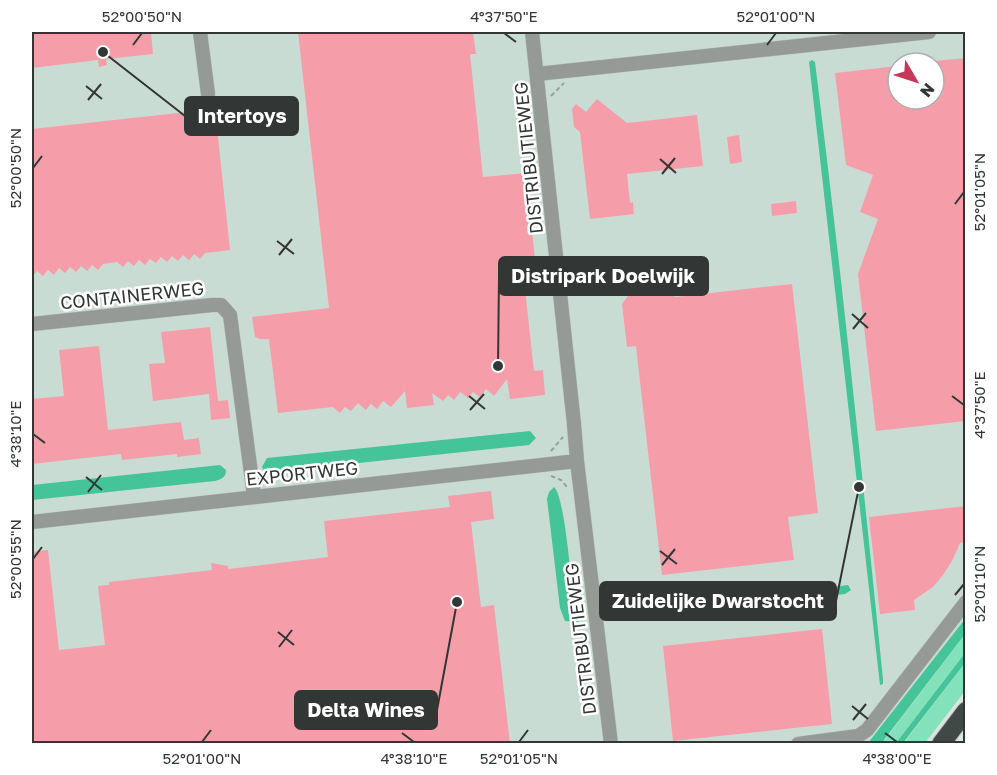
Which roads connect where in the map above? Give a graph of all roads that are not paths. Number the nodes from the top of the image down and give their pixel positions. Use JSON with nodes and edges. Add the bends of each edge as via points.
{"nodes":[{"id":1,"x":200,"y":32,"type":"edge"},
{"id":2,"x":532,"y":32,"type":"edge"},
{"id":3,"x":929,"y":32,"type":"edge"},
{"id":4,"x":537,"y":74,"type":"junction"},
{"id":5,"x":208,"y":94,"type":"dead end"},
{"id":6,"x":32,"y":324,"type":"edge"},
{"id":7,"x":577,"y":461,"type":"junction"},
{"id":8,"x":254,"y":496,"type":"junction"},
{"id":9,"x":32,"y":522,"type":"edge"},
{"id":10,"x":966,"y":602,"type":"edge"},
{"id":11,"x":966,"y":711,"type":"edge"},
{"id":12,"x":611,"y":744,"type":"edge"},
{"id":13,"x":798,"y":744,"type":"edge"},
{"id":14,"x":941,"y":744,"type":"edge"}],
"edges":[{"from":1,"to":5,"type":"street"},
{"from":2,"to":4,"type":"street","name":"DISTRIBUTIEWEG"},
{"from":3,"to":4,"type":"street"},
{"from":4,"to":7,"type":"street","name":"DISTRIBUTIEWEG"},
{"from":6,"to":8,"type":"street","name":"CONTAINERWEG","via":[[221,305],[230,315]]},
{"from":7,"to":8,"type":"street","name":"EXPORTWEG"},
{"from":7,"to":12,"type":"street","name":"DISTRIBUTIEWEG"},
{"from":8,"to":9,"type":"street","name":"EXPORTWEG"},
{"from":10,"to":13,"type":"street","via":[[867,730],[858,736]]},
{"from":11,"to":14,"type":"highway"}]}
